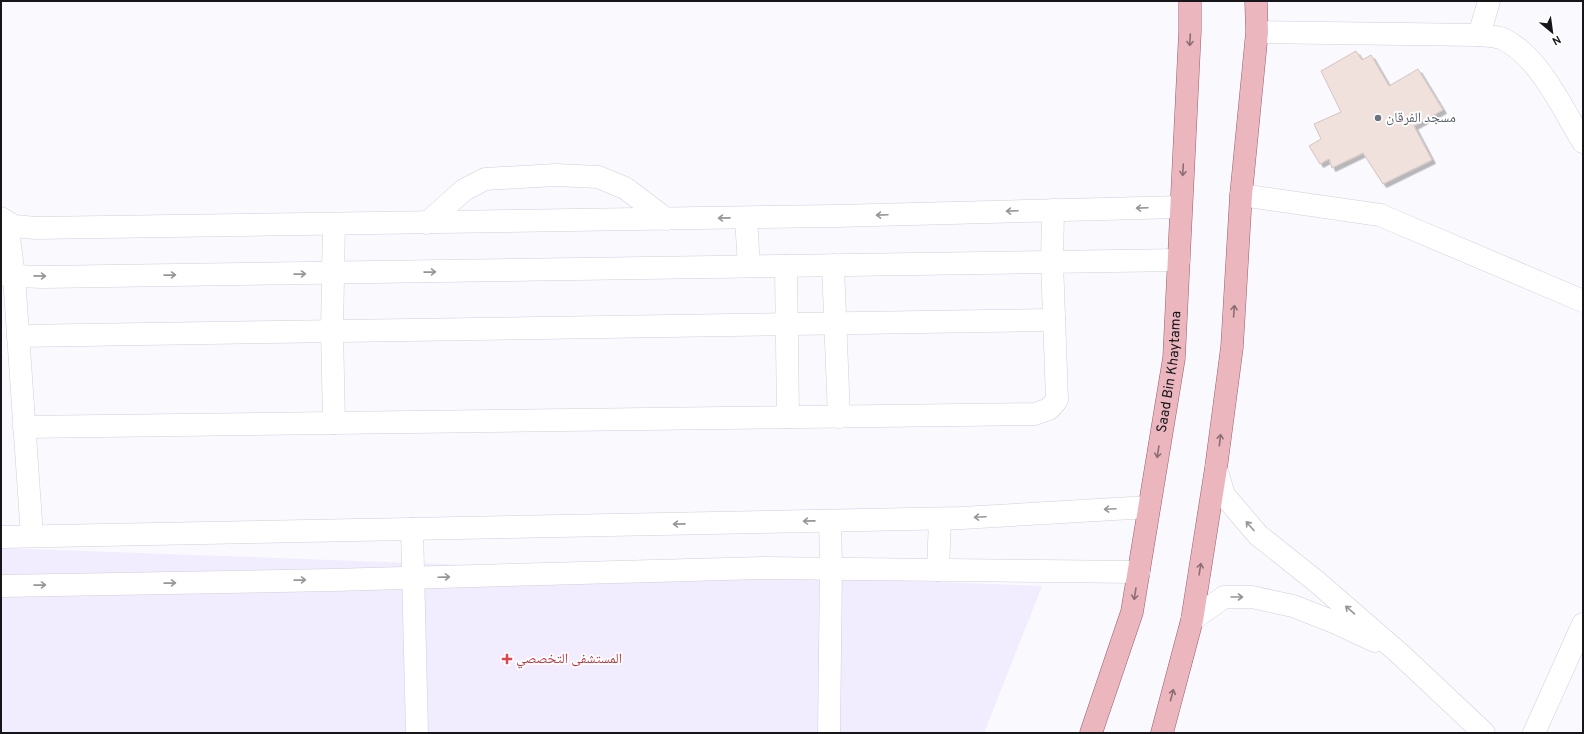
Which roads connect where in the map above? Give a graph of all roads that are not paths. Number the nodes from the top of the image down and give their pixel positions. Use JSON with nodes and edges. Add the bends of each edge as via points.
{"nodes":[{"id":1,"x":1190,"y":1,"type":"edge"},
{"id":2,"x":1256,"y":1,"type":"edge"},
{"id":3,"x":1489,"y":1,"type":"edge"},
{"id":4,"x":1257,"y":32,"type":"junction"},
{"id":5,"x":1479,"y":34,"type":"junction"},
{"id":6,"x":1583,"y":142,"type":"edge"},
{"id":7,"x":1241,"y":195,"type":"junction"},
{"id":8,"x":1181,"y":206,"type":"junction"},
{"id":9,"x":1053,"y":210,"type":"junction"},
{"id":10,"x":746,"y":218,"type":"junction"},
{"id":11,"x":666,"y":219,"type":"junction"},
{"id":12,"x":4,"y":220,"type":"edge"},
{"id":13,"x":427,"y":223,"type":"junction"},
{"id":14,"x":334,"y":224,"type":"junction"},
{"id":15,"x":1179,"y":260,"type":"junction"},
{"id":16,"x":1052,"y":262,"type":"junction"},
{"id":17,"x":833,"y":265,"type":"junction"},
{"id":18,"x":749,"y":266,"type":"junction"},
{"id":19,"x":786,"y":266,"type":"junction"},
{"id":20,"x":333,"y":274,"type":"junction"},
{"id":21,"x":7,"y":275,"type":"edge"},
{"id":22,"x":1583,"y":301,"type":"edge"},
{"id":23,"x":1054,"y":320,"type":"junction"},
{"id":24,"x":786,"y":324,"type":"junction"},
{"id":25,"x":834,"y":324,"type":"junction"},
{"id":26,"x":332,"y":331,"type":"junction"},
{"id":27,"x":18,"y":336,"type":"junction"},
{"id":28,"x":788,"y":417,"type":"junction"},
{"id":29,"x":839,"y":417,"type":"junction"},
{"id":30,"x":334,"y":423,"type":"junction"},
{"id":31,"x":24,"y":427,"type":"junction"},
{"id":32,"x":1216,"y":468,"type":"junction"},
{"id":33,"x":1149,"y":507,"type":"junction"},
{"id":34,"x":940,"y":519,"type":"junction"},
{"id":35,"x":830,"y":520,"type":"junction"},
{"id":36,"x":412,"y":529,"type":"junction"},
{"id":37,"x":1,"y":536,"type":"edge"},
{"id":38,"x":32,"y":536,"type":"junction"},
{"id":39,"x":831,"y":568,"type":"junction"},
{"id":40,"x":938,"y":570,"type":"junction"},
{"id":41,"x":1139,"y":572,"type":"junction"},
{"id":42,"x":413,"y":578,"type":"junction"},
{"id":43,"x":1,"y":586,"type":"edge"},
{"id":44,"x":1192,"y":620,"type":"junction"},
{"id":45,"x":1583,"y":624,"type":"edge"},
{"id":46,"x":1400,"y":654,"type":"junction"},
{"id":47,"x":417,"y":733,"type":"edge"},
{"id":48,"x":829,"y":733,"type":"edge"},
{"id":49,"x":1090,"y":733,"type":"edge"},
{"id":50,"x":1162,"y":733,"type":"edge"},
{"id":51,"x":1484,"y":733,"type":"edge"},
{"id":52,"x":1534,"y":733,"type":"edge"}],
"edges":[{"from":1,"to":8,"type":"main road","name":"Saad Bin Khaytama","one_way":true},
{"from":2,"to":4,"type":"main road"},
{"from":3,"to":5,"type":"street"},
{"from":4,"to":5,"type":"street"},
{"from":4,"to":7,"type":"main road"},
{"from":5,"to":6,"type":"street","via":[[1502,39],[1524,52],[1540,71]]},
{"from":7,"to":22,"type":"street","via":[[1380,215]]},
{"from":32,"to":7,"type":"main road","one_way":true,"via":[[1232,347]]},
{"from":8,"to":9,"type":"street","one_way":true},
{"from":8,"to":15,"type":"main road","name":"Saad Bin Khaytama"},
{"from":9,"to":10,"type":"street","one_way":true},
{"from":9,"to":16,"type":"street"},
{"from":10,"to":11,"type":"street","one_way":true},
{"from":10,"to":18,"type":"street"},
{"from":11,"to":13,"type":"street"},
{"from":11,"to":13,"type":"street","via":[[625,188],[598,177],[556,176],[485,179],[464,190]]},
{"from":12,"to":14,"type":"street","via":[[14,226],[36,228]]},
{"from":12,"to":21,"type":"street"},
{"from":13,"to":14,"type":"street"},
{"from":14,"to":20,"type":"street"},
{"from":15,"to":16,"type":"street"},
{"from":15,"to":33,"type":"main road","name":"Saad Bin Khaytama","one_way":true,"via":[[1174,358]]},
{"from":16,"to":17,"type":"street"},
{"from":16,"to":23,"type":"street"},
{"from":17,"to":19,"type":"street"},
{"from":17,"to":25,"type":"street"},
{"from":18,"to":19,"type":"street"},
{"from":20,"to":18,"type":"street","one_way":true},
{"from":19,"to":24,"type":"street"},
{"from":21,"to":20,"type":"street","one_way":true,"via":[[43,277]]},
{"from":20,"to":26,"type":"street"},
{"from":21,"to":27,"type":"street"},
{"from":23,"to":25,"type":"street"},
{"from":23,"to":29,"type":"street","via":[[1057,400],[1049,409],[1035,414]]},
{"from":24,"to":25,"type":"street"},
{"from":24,"to":26,"type":"street"},
{"from":24,"to":28,"type":"street"},
{"from":25,"to":29,"type":"street"},
{"from":26,"to":27,"type":"street"},
{"from":26,"to":30,"type":"street"},
{"from":27,"to":31,"type":"street"},
{"from":28,"to":29,"type":"street"},
{"from":28,"to":30,"type":"street"},
{"from":30,"to":31,"type":"street"},
{"from":31,"to":38,"type":"street"},
{"from":44,"to":32,"type":"main road","one_way":true},
{"from":46,"to":32,"type":"street","one_way":true,"via":[[1258,535],[1224,495]]},
{"from":33,"to":34,"type":"street","one_way":true},
{"from":33,"to":41,"type":"main road","name":"Saad Bin Khaytama"},
{"from":34,"to":35,"type":"street"},
{"from":34,"to":40,"type":"street"},
{"from":35,"to":36,"type":"street","one_way":true},
{"from":35,"to":39,"type":"street"},
{"from":36,"to":38,"type":"street"},
{"from":36,"to":42,"type":"street"},
{"from":37,"to":38,"type":"street"},
{"from":39,"to":40,"type":"street"},
{"from":42,"to":39,"type":"street","one_way":true},
{"from":39,"to":48,"type":"street"},
{"from":40,"to":41,"type":"street"},
{"from":41,"to":49,"type":"main road","name":"Saad Bin Khaytama","one_way":true,"via":[[1132,612]]},
{"from":43,"to":42,"type":"street","one_way":true},
{"from":42,"to":47,"type":"street"},
{"from":44,"to":46,"type":"street","one_way":true,"via":[[1224,597],[1252,597],[1293,606],[1334,622]]},
{"from":50,"to":44,"type":"main road","one_way":true},
{"from":45,"to":52,"type":"street"},
{"from":46,"to":51,"type":"street"}]}
